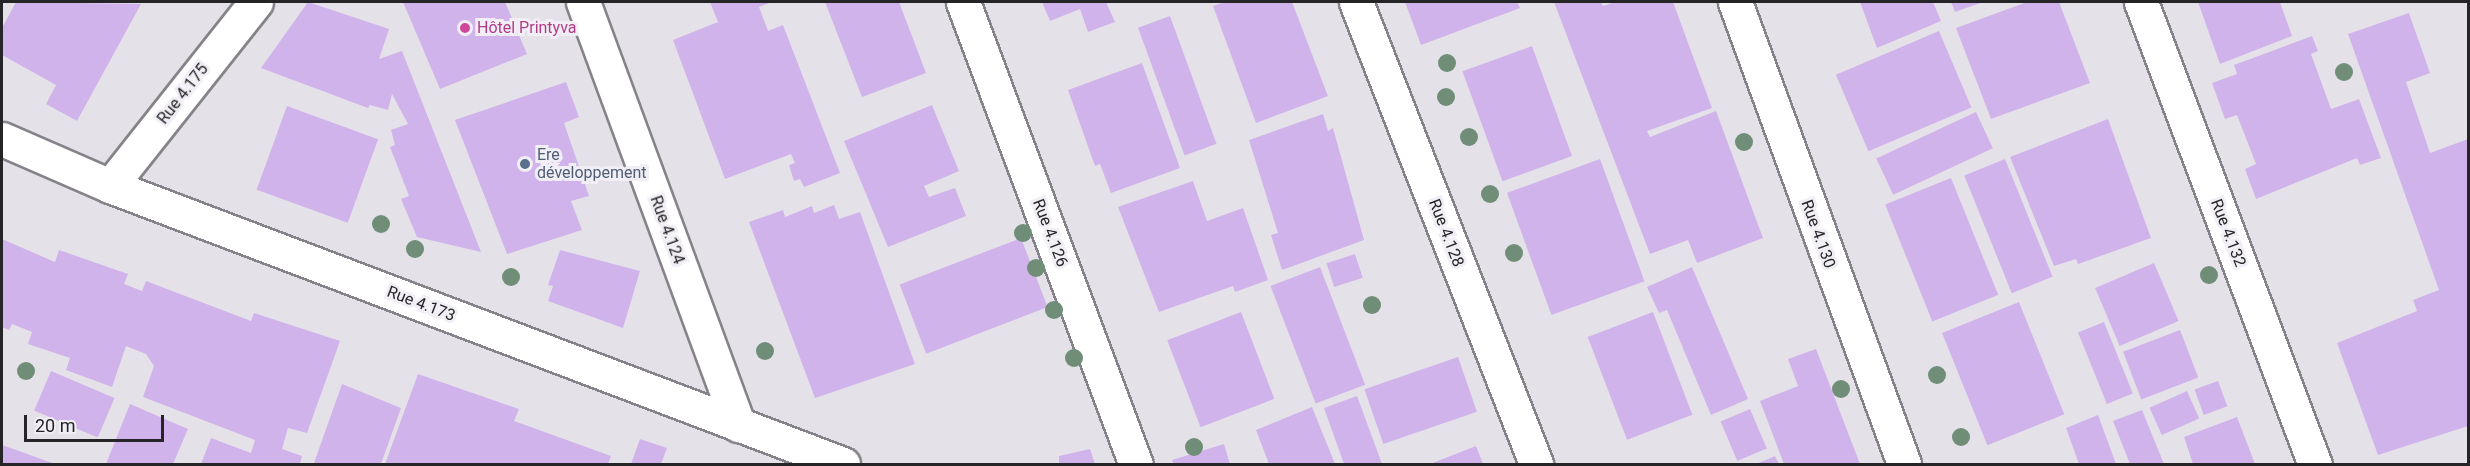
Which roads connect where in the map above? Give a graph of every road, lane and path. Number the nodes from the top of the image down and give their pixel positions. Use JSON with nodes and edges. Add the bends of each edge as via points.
{"nodes":[{"id":1,"x":256,"y":2,"type":"edge"},
{"id":2,"x":584,"y":2,"type":"edge"},
{"id":3,"x":963,"y":2,"type":"edge"},
{"id":4,"x":1356,"y":2,"type":"edge"},
{"id":5,"x":1735,"y":2,"type":"edge"},
{"id":6,"x":2141,"y":2,"type":"edge"},
{"id":7,"x":2,"y":139,"type":"edge"},
{"id":8,"x":110,"y":186,"type":"junction"},
{"id":9,"x":739,"y":425,"type":"junction"},
{"id":10,"x":843,"y":465,"type":"edge"},
{"id":11,"x":1136,"y":465,"type":"edge"},
{"id":12,"x":1536,"y":465,"type":"edge"},
{"id":13,"x":1904,"y":465,"type":"edge"},
{"id":14,"x":2315,"y":465,"type":"edge"}],
"edges":[{"from":1,"to":8,"type":"street","name":"Rue 4.175"},
{"from":2,"to":9,"type":"street","name":"Rue 4.124"},
{"from":3,"to":11,"type":"street","name":"Rue 4.126"},
{"from":4,"to":12,"type":"street","name":"Rue 4.128"},
{"from":5,"to":13,"type":"street","name":"Rue 4.130"},
{"from":6,"to":14,"type":"street","name":"Rue 4.132"},
{"from":7,"to":8,"type":"street","name":"Rue 4.173"},
{"from":8,"to":9,"type":"street","name":"Rue 4.173"},
{"from":9,"to":10,"type":"street","name":"Rue 4.173"}]}
